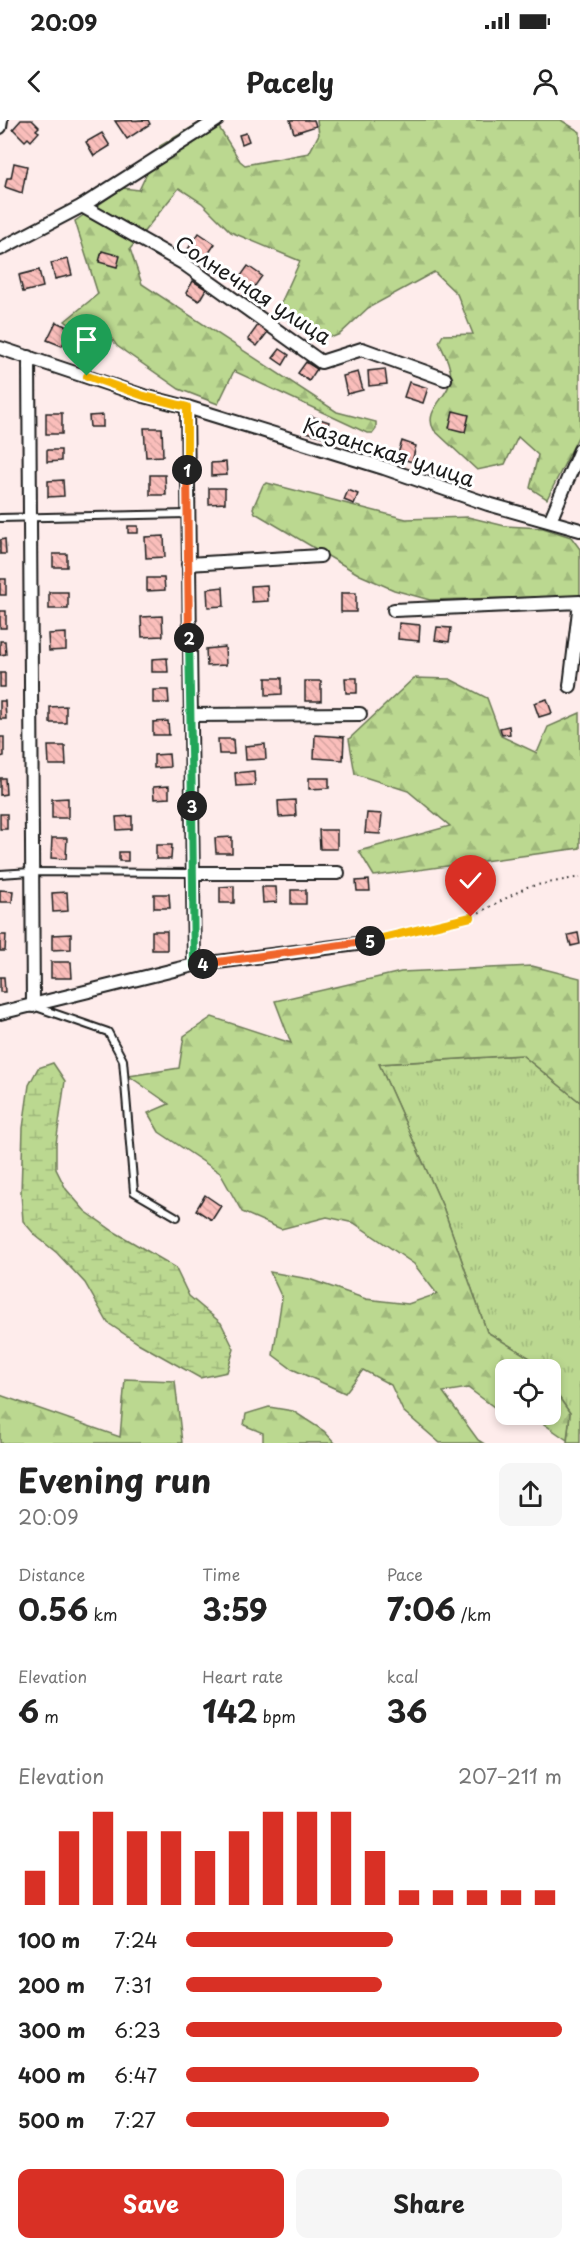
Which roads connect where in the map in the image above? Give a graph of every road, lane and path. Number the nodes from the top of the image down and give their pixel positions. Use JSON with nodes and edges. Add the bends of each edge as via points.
{"nodes":[{"id":1,"x":1,"y":120,"type":"edge"},
{"id":2,"x":218,"y":120,"type":"edge"},
{"id":3,"x":0,"y":127,"type":"edge"},
{"id":4,"x":82,"y":206,"type":"junction"},
{"id":5,"x":0,"y":249,"type":"edge"},
{"id":6,"x":0,"y":348,"type":"edge"},
{"id":7,"x":28,"y":357,"type":"junction"},
{"id":8,"x":445,"y":379,"type":"dead end"},
{"id":9,"x":187,"y":407,"type":"junction"},
{"id":10,"x":580,"y":450,"type":"edge"},
{"id":11,"x":187,"y":514,"type":"junction"},
{"id":12,"x":0,"y":518,"type":"edge"},
{"id":13,"x":30,"y":518,"type":"junction"},
{"id":14,"x":550,"y":521,"type":"junction"},
{"id":15,"x":580,"y":530,"type":"edge"},
{"id":16,"x":320,"y":556,"type":"dead end"},
{"id":17,"x":188,"y":564,"type":"junction"},
{"id":18,"x":580,"y":602,"type":"edge"},
{"id":19,"x":394,"y":610,"type":"dead end"},
{"id":20,"x":570,"y":686,"type":"dead end"},
{"id":21,"x":360,"y":714,"type":"dead end"},
{"id":22,"x":190,"y":715,"type":"junction"},
{"id":23,"x":31,"y":872,"type":"junction"},
{"id":24,"x":193,"y":873,"type":"junction"},
{"id":25,"x":338,"y":873,"type":"dead end"},
{"id":26,"x":0,"y":874,"type":"edge"},
{"id":27,"x":580,"y":877,"type":"edge"},
{"id":28,"x":357,"y":944,"type":"joint"},
{"id":29,"x":194,"y":965,"type":"junction"},
{"id":30,"x":33,"y":1006,"type":"junction"},
{"id":31,"x":0,"y":1013,"type":"edge"},
{"id":32,"x":177,"y":1217,"type":"dead end"}],
"edges":[{"from":1,"to":3,"type":"street"},
{"from":2,"to":4,"type":"street"},
{"from":4,"to":5,"type":"street"},
{"from":4,"to":8,"type":"street","name":"Солнечная улица","via":[[183,263],[321,362],[362,349]]},
{"from":6,"to":7,"type":"street","name":"Казанская улица"},
{"from":7,"to":9,"type":"street","name":"Казанская улица"},
{"from":7,"to":13,"type":"street"},
{"from":9,"to":11,"type":"street"},
{"from":9,"to":14,"type":"street","name":"Казанская улица"},
{"from":10,"to":14,"type":"street"},
{"from":11,"to":13,"type":"lane"},
{"from":11,"to":17,"type":"street"},
{"from":12,"to":13,"type":"lane"},
{"from":13,"to":23,"type":"street"},
{"from":14,"to":15,"type":"street","name":"Казанская улица"},
{"from":16,"to":17,"type":"street"},
{"from":17,"to":22,"type":"street"},
{"from":18,"to":19,"type":"street"},
{"from":18,"to":20,"type":"street"},
{"from":21,"to":22,"type":"street"},
{"from":22,"to":24,"type":"street"},
{"from":23,"to":24,"type":"lane"},
{"from":23,"to":26,"type":"lane"},
{"from":23,"to":30,"type":"street"},
{"from":24,"to":25,"type":"street"},
{"from":24,"to":29,"type":"street"},
{"from":27,"to":28,"type":"path","via":[[527,887],[471,917]]},
{"from":28,"to":29,"type":"street"},
{"from":29,"to":30,"type":"street"},
{"from":30,"to":31,"type":"street"},
{"from":30,"to":32,"type":"lane","via":[[108,1032],[123,1060],[134,1192]]}]}
